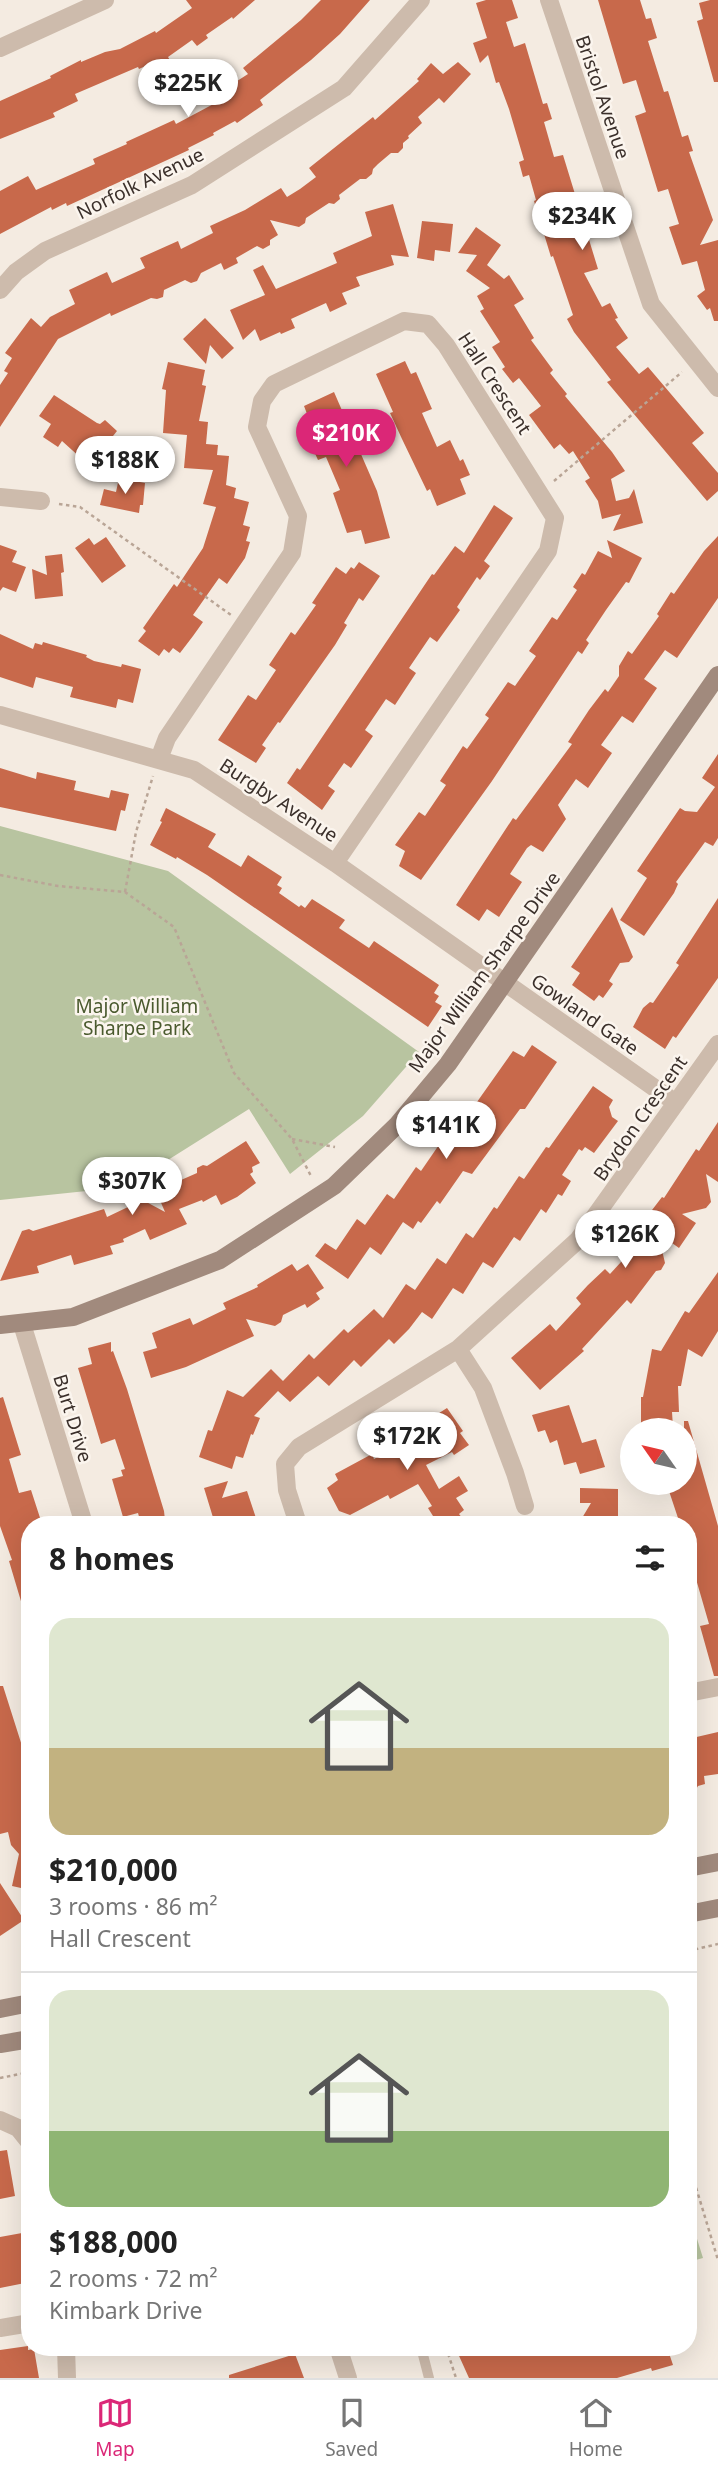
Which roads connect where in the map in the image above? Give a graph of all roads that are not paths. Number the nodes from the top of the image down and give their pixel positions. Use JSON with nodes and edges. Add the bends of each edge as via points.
{"nodes":[{"id":1,"x":105,"y":0,"type":"edge"},
{"id":2,"x":421,"y":0,"type":"edge"},
{"id":3,"x":549,"y":0,"type":"edge"},
{"id":4,"x":0,"y":48,"type":"edge"},
{"id":5,"x":0,"y":290,"type":"edge"},
{"id":6,"x":718,"y":358,"type":"edge"},
{"id":7,"x":699,"y":365,"type":"junction"},
{"id":8,"x":718,"y":388,"type":"edge"},
{"id":9,"x":0,"y":497,"type":"edge"},
{"id":10,"x":41,"y":501,"type":"road end"},
{"id":11,"x":718,"y":675,"type":"edge"},
{"id":12,"x":0,"y":715,"type":"edge"},
{"id":13,"x":159,"y":759,"type":"junction"},
{"id":14,"x":335,"y":863,"type":"junction"},
{"id":15,"x":504,"y":984,"type":"junction"},
{"id":16,"x":718,"y":1044,"type":"edge"},
{"id":17,"x":676,"y":1103,"type":"junction"},
{"id":18,"x":22,"y":1324,"type":"junction"},
{"id":19,"x":0,"y":1325,"type":"edge"},
{"id":20,"x":458,"y":1349,"type":"junction"},
{"id":21,"x":524,"y":1506,"type":"dead end"},
{"id":22,"x":82,"y":1516,"type":"edge"},
{"id":23,"x":295,"y":1516,"type":"edge"},
{"id":24,"x":718,"y":1687,"type":"edge"},
{"id":25,"x":697,"y":1691,"type":"edge"},
{"id":26,"x":718,"y":1862,"type":"edge"},
{"id":27,"x":697,"y":1866,"type":"edge"},
{"id":28,"x":718,"y":1908,"type":"edge"},
{"id":29,"x":697,"y":1912,"type":"edge"},
{"id":30,"x":21,"y":2005,"type":"edge"},
{"id":31,"x":0,"y":2009,"type":"edge"},
{"id":32,"x":21,"y":2040,"type":"edge"},
{"id":33,"x":0,"y":2044,"type":"edge"},
{"id":34,"x":0,"y":2120,"type":"edge"},
{"id":35,"x":21,"y":2132,"type":"edge"},
{"id":36,"x":21,"y":2324,"type":"edge"},
{"id":37,"x":0,"y":2328,"type":"edge"},
{"id":38,"x":66,"y":2356,"type":"edge"},
{"id":39,"x":341,"y":2356,"type":"edge"},
{"id":40,"x":423,"y":2356,"type":"edge"},
{"id":41,"x":67,"y":2378,"type":"edge"},
{"id":42,"x":348,"y":2378,"type":"edge"},
{"id":43,"x":429,"y":2378,"type":"edge"}],
"edges":[{"from":1,"to":4,"type":"street"},
{"from":2,"to":5,"type":"street","name":"Norfolk Avenue","via":[[344,88],[192,185],[45,251]]},
{"from":3,"to":7,"type":"street","name":"Bristol Avenue","via":[[651,303]]},
{"from":6,"to":7,"type":"street"},
{"from":7,"to":8,"type":"street","name":"Bristol Avenue"},
{"from":9,"to":10,"type":"street"},
{"from":11,"to":15,"type":"street","name":"Major William Sharpe Drive"},
{"from":12,"to":13,"type":"street","name":"Burgby Avenue"},
{"from":13,"to":14,"type":"street","name":"Burgby Avenue","via":[[194,770]]},
{"from":13,"to":14,"type":"street","name":"Hall Crescent","via":[[167,738],[292,553],[298,516],[257,427],[262,401],[274,384],[404,321],[428,324],[446,345],[555,518],[548,551]]},
{"from":14,"to":15,"type":"street","name":"Burgby Avenue"},
{"from":15,"to":17,"type":"street","name":"Gowland Gate"},
{"from":15,"to":18,"type":"street","name":"Major William Sharpe Drive","via":[[448,1064],[397,1125],[334,1186],[220,1260],[72,1317]]},
{"from":16,"to":17,"type":"street","name":"Brydon Crescent"},
{"from":17,"to":20,"type":"street","name":"Brydon Crescent","via":[[578,1240]]},
{"from":18,"to":19,"type":"street","name":"Major William Sharpe Drive"},
{"from":18,"to":22,"type":"street","name":"Burt Drive"},
{"from":20,"to":21,"type":"street","via":[[483,1388]]},
{"from":20,"to":23,"type":"street","name":"Brydon Crescent","via":[[299,1447],[285,1464]]},
{"from":24,"to":25,"type":"street"},
{"from":26,"to":27,"type":"street"},
{"from":28,"to":29,"type":"street"},
{"from":30,"to":31,"type":"street"},
{"from":32,"to":33,"type":"street"},
{"from":34,"to":35,"type":"street"},
{"from":36,"to":37,"type":"street"},
{"from":38,"to":41,"type":"street"},
{"from":39,"to":42,"type":"street"},
{"from":40,"to":43,"type":"lane"}]}
